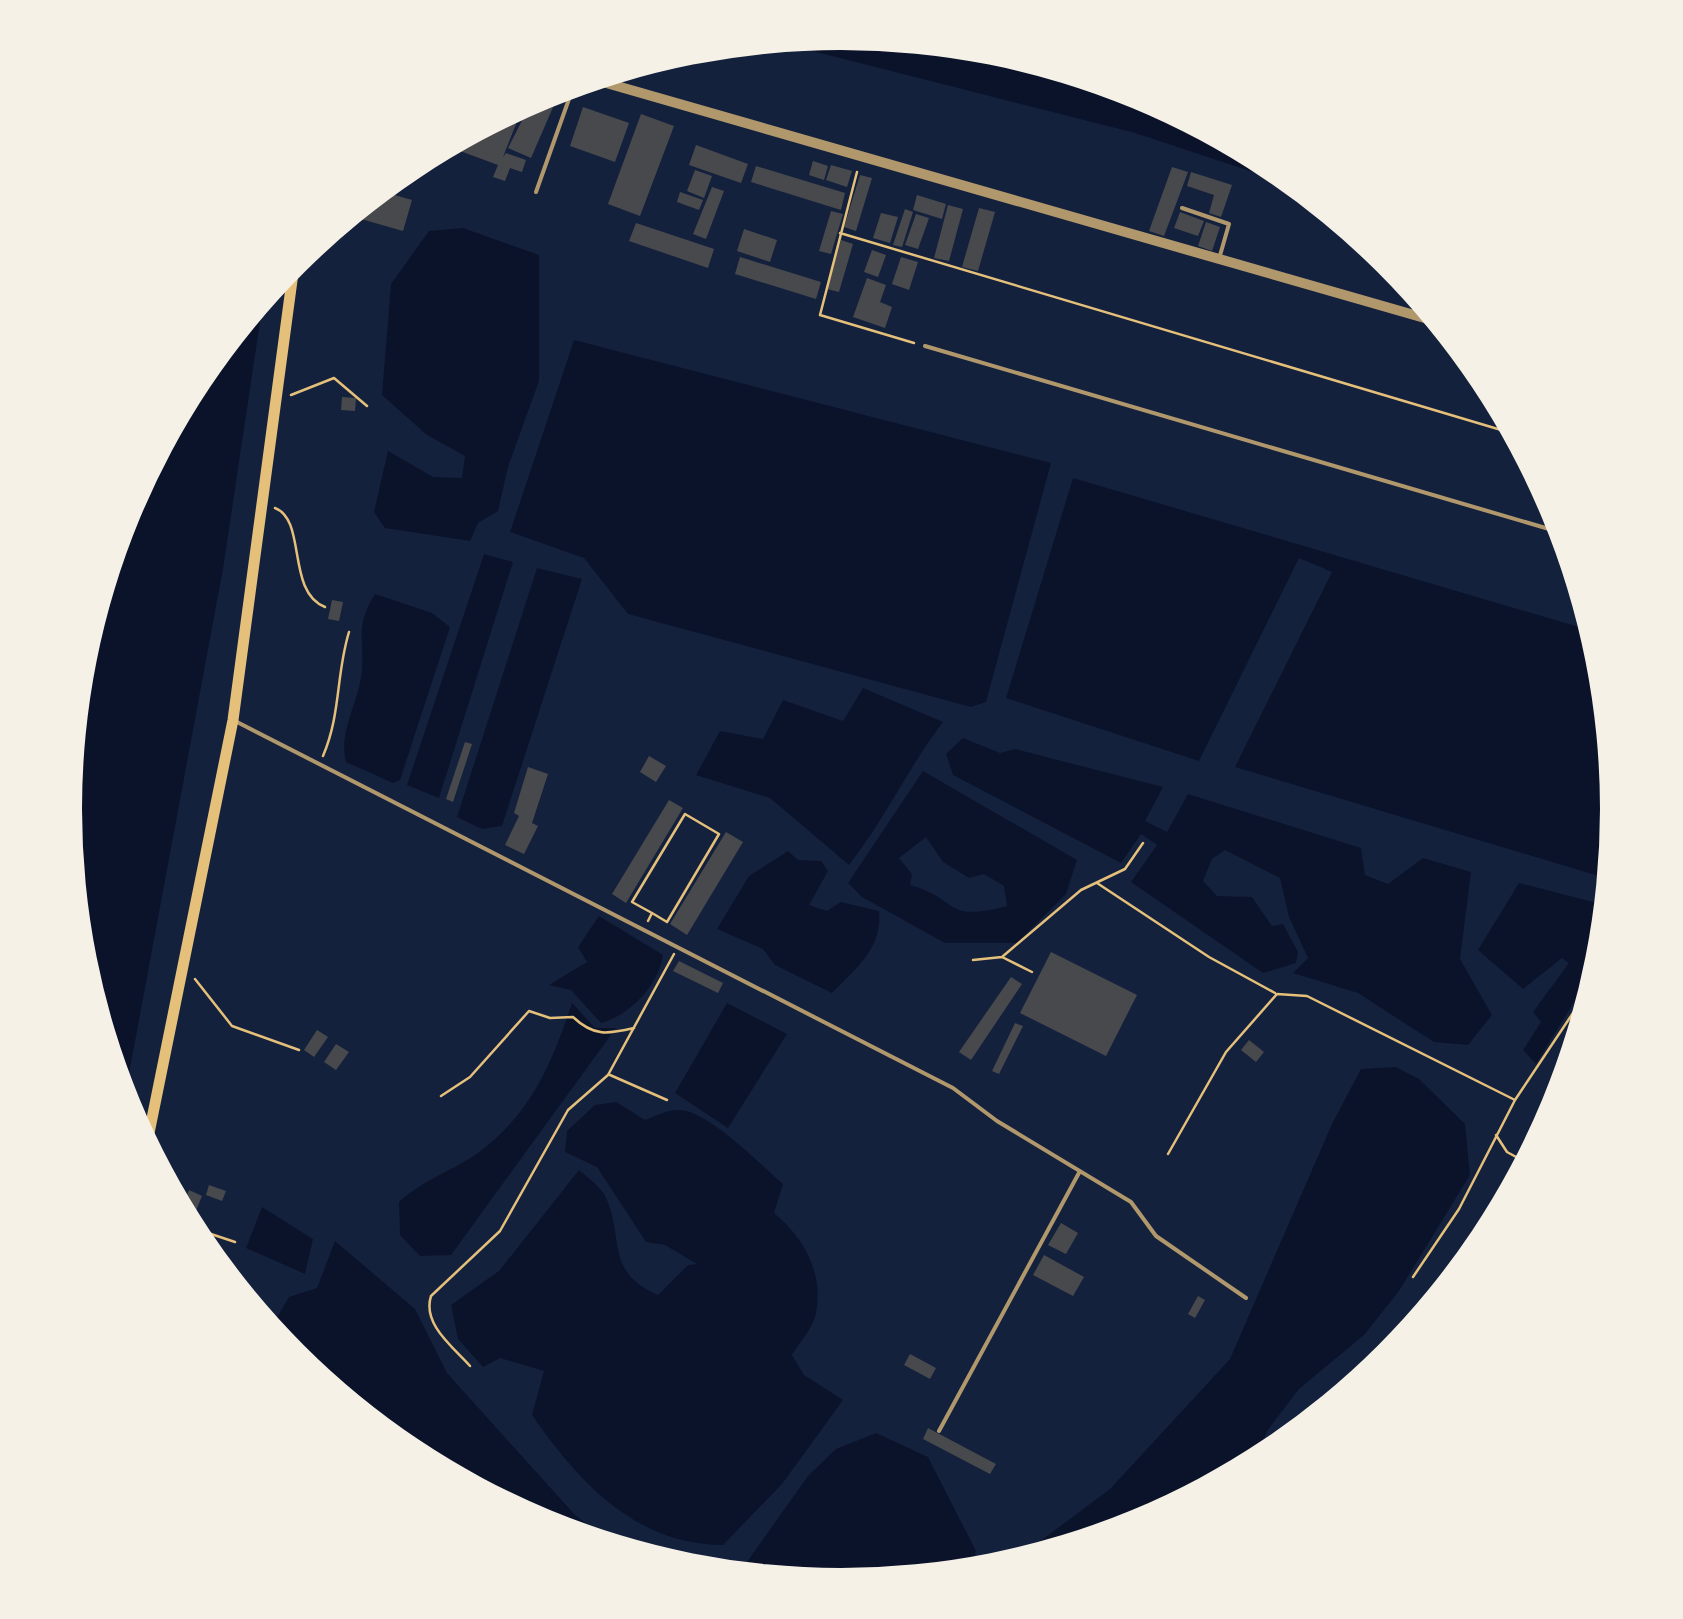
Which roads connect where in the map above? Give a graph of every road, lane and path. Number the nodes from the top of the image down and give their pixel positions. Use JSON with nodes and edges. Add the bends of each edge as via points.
{"nodes":[{"id":1,"x":614,"y":85,"type":"edge"},
{"id":2,"x":568,"y":101,"type":"edge"},
{"id":3,"x":861,"y":156,"type":"junction"},
{"id":4,"x":536,"y":192,"type":"dead end"},
{"id":5,"x":1182,"y":208,"type":"dead end"},
{"id":6,"x":840,"y":233,"type":"junction"},
{"id":7,"x":1219,"y":259,"type":"junction"},
{"id":8,"x":291,"y":286,"type":"edge"},
{"id":9,"x":1419,"y":316,"type":"edge"},
{"id":10,"x":925,"y":346,"type":"joint"},
{"id":11,"x":276,"y":402,"type":"junction"},
{"id":12,"x":367,"y":406,"type":"dead end"},
{"id":13,"x":1498,"y":429,"type":"edge"},
{"id":14,"x":262,"y":507,"type":"junction"},
{"id":15,"x":1547,"y":528,"type":"edge"},
{"id":16,"x":325,"y":608,"type":"dead end"},
{"id":17,"x":348,"y":632,"type":"dead end"},
{"id":18,"x":233,"y":720,"type":"junction"},
{"id":19,"x":319,"y":766,"type":"junction"},
{"id":20,"x":1143,"y":843,"type":"dead end"},
{"id":21,"x":1097,"y":884,"type":"junction"},
{"id":22,"x":652,"y":913,"type":"junction"},
{"id":23,"x":642,"y":931,"type":"junction"},
{"id":24,"x":677,"y":948,"type":"junction"},
{"id":25,"x":1002,"y":957,"type":"junction"},
{"id":26,"x":972,"y":960,"type":"dead end"},
{"id":27,"x":186,"y":966,"type":"junction"},
{"id":28,"x":1032,"y":972,"type":"dead end"},
{"id":29,"x":1277,"y":994,"type":"junction"},
{"id":30,"x":1573,"y":1011,"type":"edge"},
{"id":31,"x":636,"y":1028,"type":"junction"},
{"id":32,"x":298,"y":1050,"type":"dead end"},
{"id":33,"x":608,"y":1075,"type":"junction"},
{"id":34,"x":441,"y":1096,"type":"dead end"},
{"id":35,"x":666,"y":1100,"type":"dead end"},
{"id":36,"x":1515,"y":1100,"type":"junction"},
{"id":37,"x":151,"y":1125,"type":"edge"},
{"id":38,"x":1495,"y":1134,"type":"junction"},
{"id":39,"x":1168,"y":1154,"type":"dead end"},
{"id":40,"x":1516,"y":1157,"type":"edge"},
{"id":41,"x":1080,"y":1171,"type":"junction"},
{"id":42,"x":212,"y":1234,"type":"edge"},
{"id":43,"x":235,"y":1242,"type":"dead end"},
{"id":44,"x":1413,"y":1277,"type":"dead end"},
{"id":45,"x":1246,"y":1298,"type":"dead end"},
{"id":46,"x":470,"y":1366,"type":"dead end"},
{"id":47,"x":939,"y":1431,"type":"dead end"}],
"edges":[{"from":1,"to":3,"type":"street"},
{"from":2,"to":4,"type":"lane"},
{"from":3,"to":6,"type":"path"},
{"from":3,"to":7,"type":"street"},
{"from":5,"to":7,"type":"lane","via":[[1229,224]]},
{"from":6,"to":10,"type":"path","via":[[820,315]]},
{"from":6,"to":13,"type":"path"},
{"from":7,"to":9,"type":"street"},
{"from":8,"to":11,"type":"main road"},
{"from":10,"to":15,"type":"lane"},
{"from":11,"to":12,"type":"path","via":[[334,378]]},
{"from":11,"to":14,"type":"main road"},
{"from":14,"to":16,"type":"path","via":[[284,511],[306,589]]},
{"from":14,"to":18,"type":"main road"},
{"from":17,"to":19,"type":"path","via":[[340,707]]},
{"from":18,"to":19,"type":"lane"},
{"from":18,"to":27,"type":"main road"},
{"from":19,"to":23,"type":"lane"},
{"from":20,"to":21,"type":"path","via":[[1125,869]]},
{"from":21,"to":25,"type":"path","via":[[1066,901]]},
{"from":21,"to":29,"type":"path"},
{"from":22,"to":22,"type":"path","via":[[632,902],[685,814],[719,834],[667,922]]},
{"from":22,"to":23,"type":"path"},
{"from":23,"to":24,"type":"lane"},
{"from":24,"to":31,"type":"path"},
{"from":24,"to":41,"type":"lane","via":[[953,1088]]},
{"from":25,"to":26,"type":"path"},
{"from":25,"to":28,"type":"path"},
{"from":27,"to":32,"type":"path","via":[[232,1026]]},
{"from":27,"to":37,"type":"main road"},
{"from":29,"to":36,"type":"path","via":[[1307,996]]},
{"from":29,"to":39,"type":"path","via":[[1226,1052]]},
{"from":30,"to":36,"type":"path"},
{"from":31,"to":33,"type":"path"},
{"from":31,"to":34,"type":"path","via":[[604,1034],[587,1030],[574,1016],[529,1011],[470,1077]]},
{"from":33,"to":35,"type":"path"},
{"from":33,"to":46,"type":"path","via":[[568,1110],[500,1230],[430,1296],[435,1326]]},
{"from":36,"to":38,"type":"path"},
{"from":38,"to":40,"type":"path"},
{"from":38,"to":44,"type":"path","via":[[1459,1209]]},
{"from":41,"to":45,"type":"lane","via":[[1131,1202],[1156,1236]]},
{"from":41,"to":47,"type":"lane"},
{"from":42,"to":43,"type":"path"}]}
